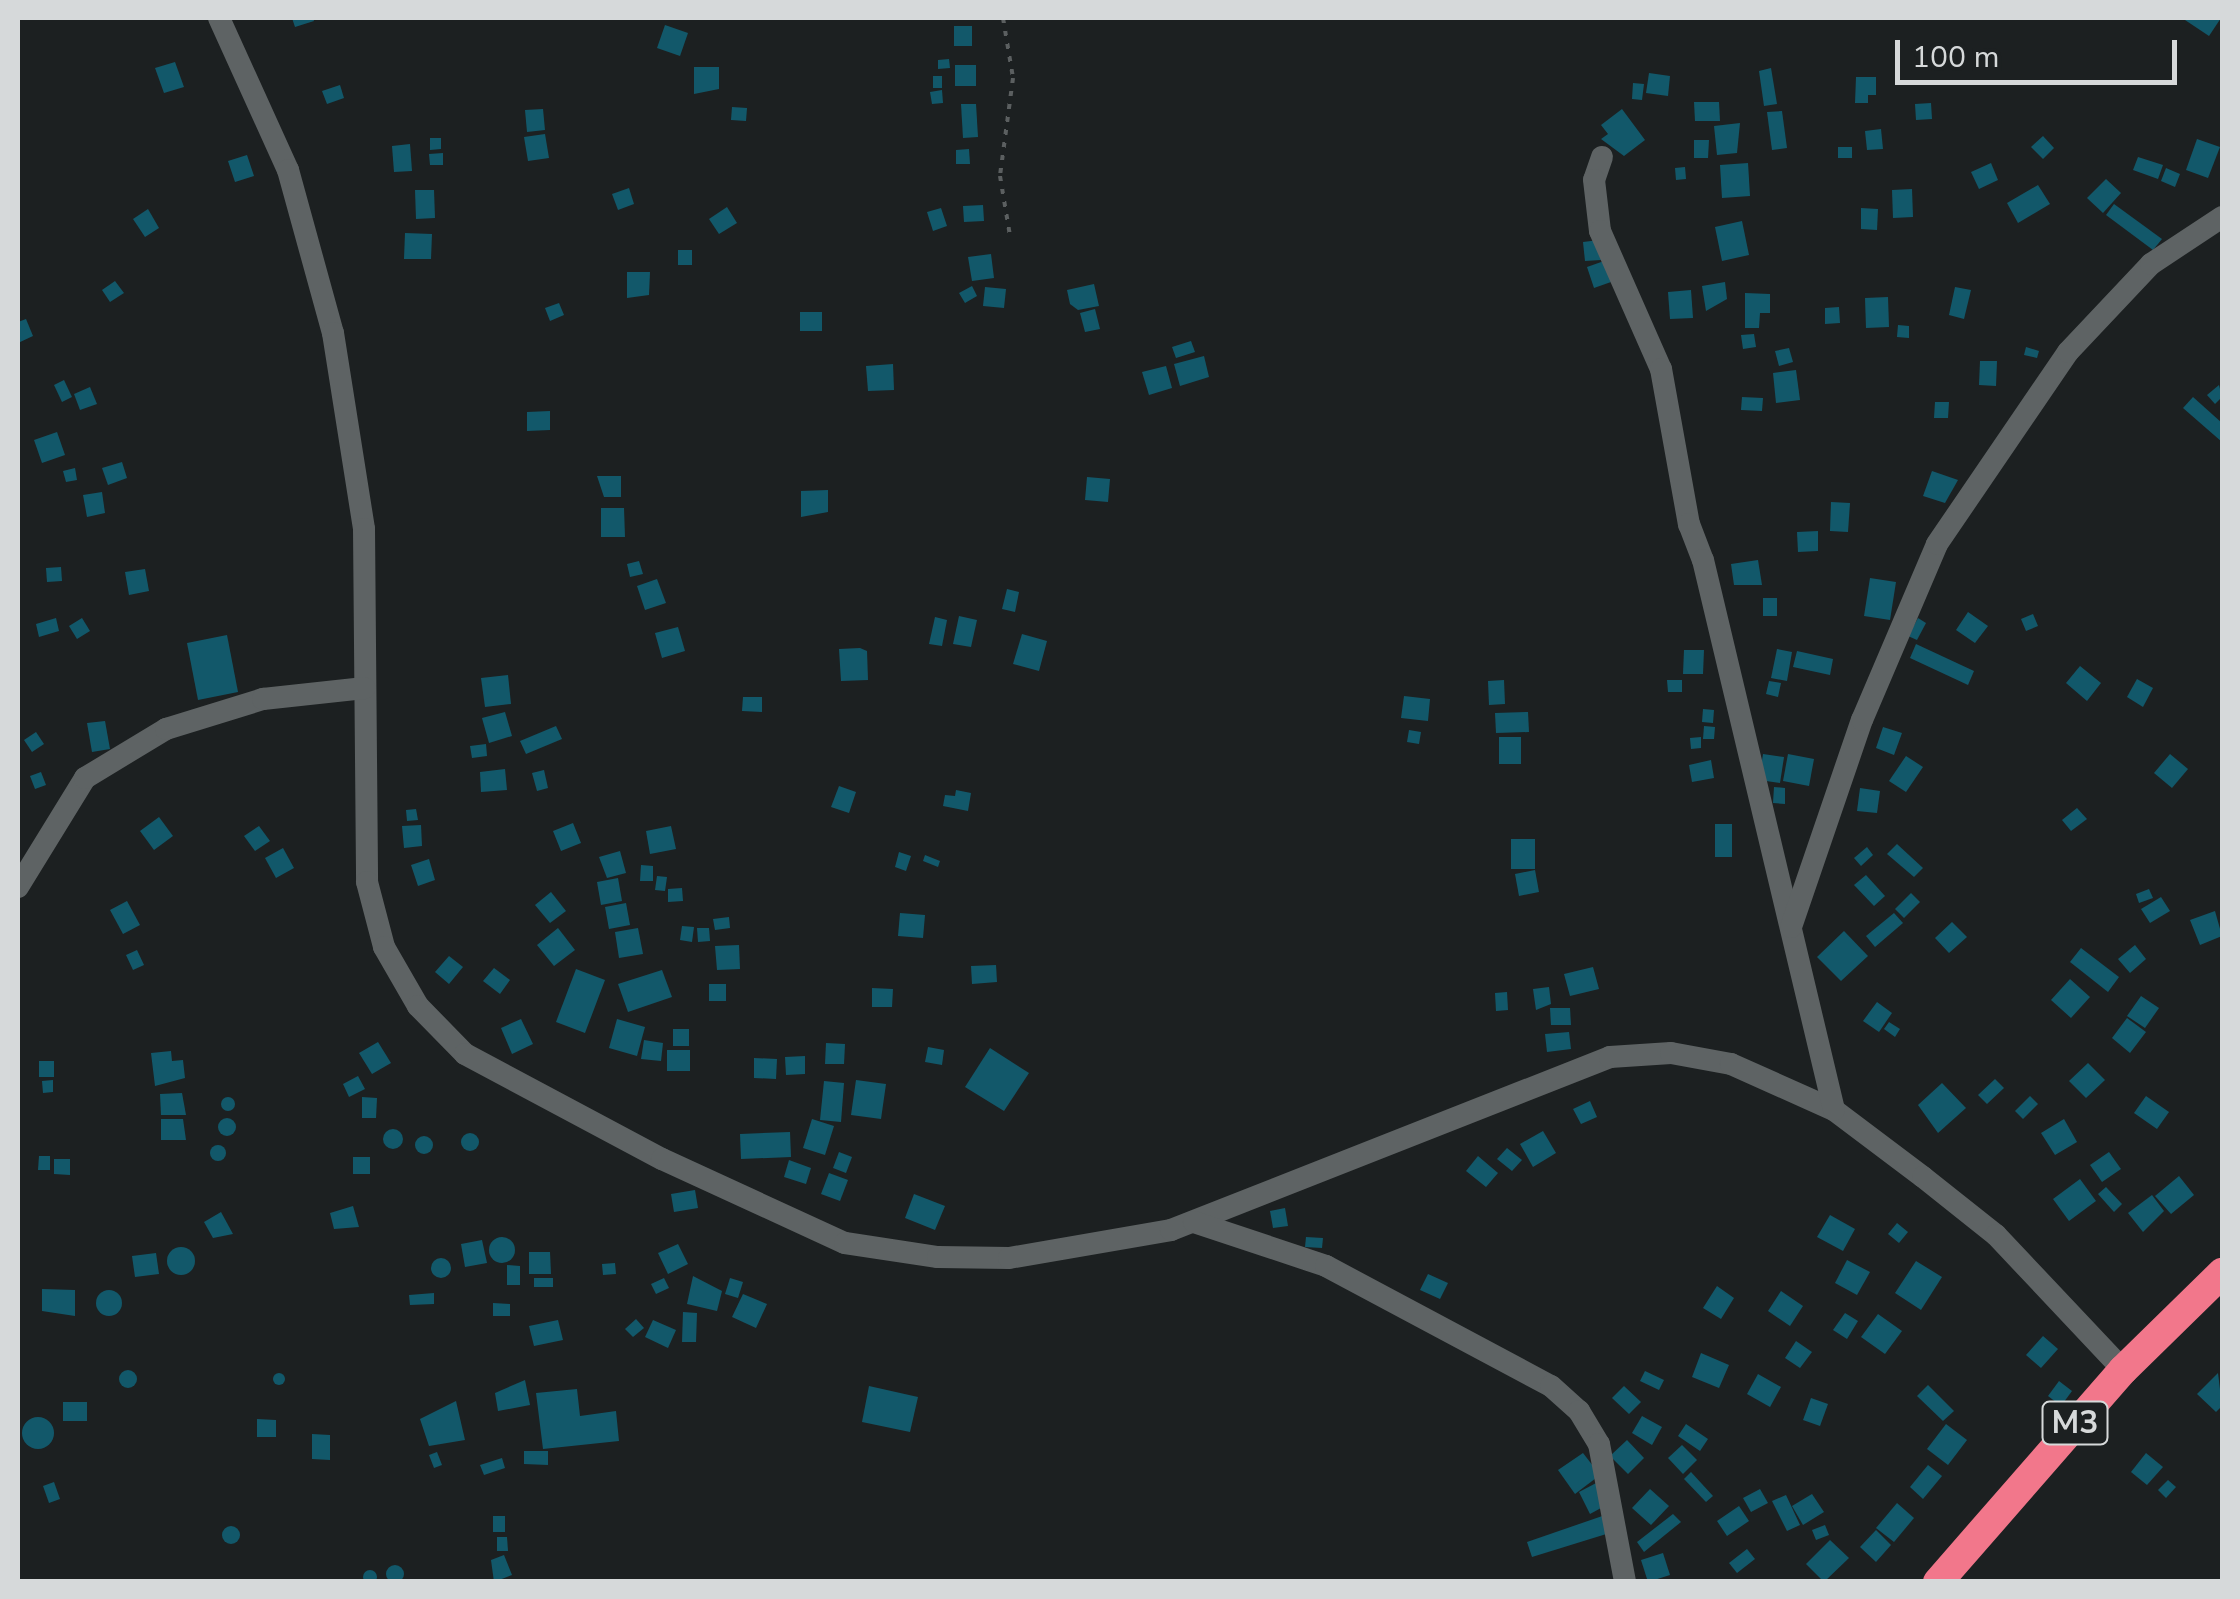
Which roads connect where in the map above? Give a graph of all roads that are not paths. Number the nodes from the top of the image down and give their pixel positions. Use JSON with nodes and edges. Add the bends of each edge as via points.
{"nodes":[{"id":1,"x":219,"y":18,"type":"edge"},
{"id":2,"x":1602,"y":157,"type":"dead end"},
{"id":3,"x":2222,"y":216,"type":"edge"},
{"id":4,"x":364,"y":688,"type":"junction"},
{"id":5,"x":18,"y":888,"type":"edge"},
{"id":6,"x":1791,"y":927,"type":"junction"},
{"id":7,"x":1834,"y":1110,"type":"junction"},
{"id":8,"x":1194,"y":1222,"type":"junction"},
{"id":9,"x":2222,"y":1273,"type":"edge"},
{"id":10,"x":2122,"y":1370,"type":"junction"},
{"id":11,"x":1625,"y":1582,"type":"edge"},
{"id":12,"x":1938,"y":1582,"type":"edge"}],
"edges":[{"from":1,"to":4,"type":"street","via":[[288,170],[332,333],[364,528]]},
{"from":2,"to":6,"type":"street","via":[[1594,180],[1600,231],[1661,369],[1689,524]]},
{"from":3,"to":6,"type":"street","via":[[2151,264],[2068,352],[1936,544],[1862,720]]},
{"from":4,"to":5,"type":"street","via":[[263,699],[166,730],[85,778]]},
{"from":4,"to":8,"type":"street","via":[[367,882],[384,947],[418,1006],[465,1054],[662,1158],[846,1243],[938,1257],[1010,1258]]},
{"from":6,"to":7,"type":"street"},
{"from":7,"to":8,"type":"street","via":[[1731,1064],[1671,1052],[1610,1057]]},
{"from":7,"to":10,"type":"street","via":[[1996,1235]]},
{"from":8,"to":11,"type":"street","via":[[1326,1266],[1550,1386],[1579,1411],[1599,1444]]},
{"from":9,"to":10,"type":"highway","number":"M3"},
{"from":10,"to":12,"type":"highway","number":"M3"}]}
